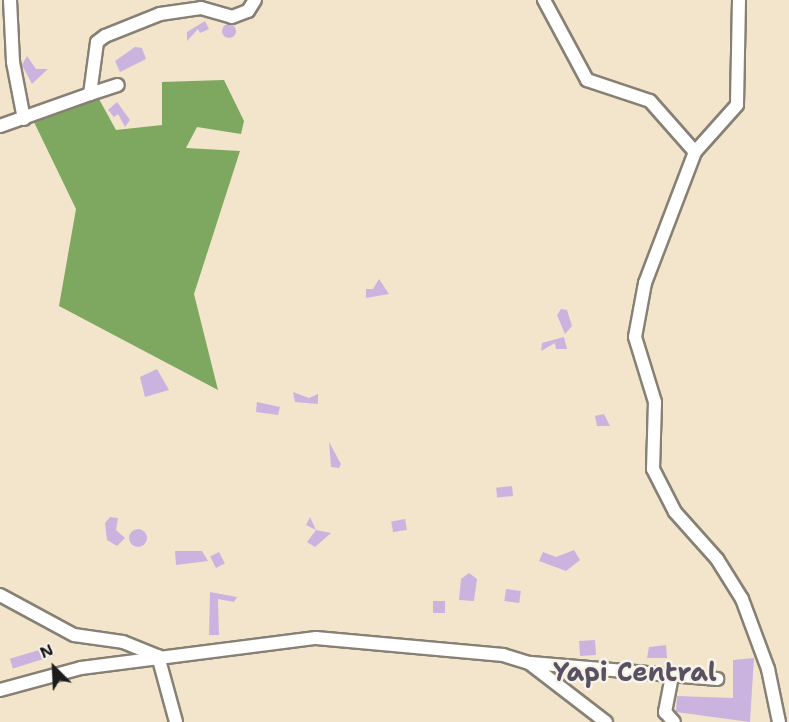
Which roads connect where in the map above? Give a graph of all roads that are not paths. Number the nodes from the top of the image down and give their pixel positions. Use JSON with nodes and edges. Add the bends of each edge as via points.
{"nodes":[{"id":1,"x":10,"y":0,"type":"edge"},
{"id":2,"x":255,"y":0,"type":"edge"},
{"id":3,"x":544,"y":0,"type":"edge"},
{"id":4,"x":739,"y":0,"type":"edge"},
{"id":5,"x":205,"y":4,"type":"edge"},
{"id":6,"x":118,"y":85,"type":"dead end"},
{"id":7,"x":90,"y":94,"type":"junction"},
{"id":8,"x":24,"y":119,"type":"junction"},
{"id":9,"x":0,"y":126,"type":"edge"},
{"id":10,"x":695,"y":152,"type":"junction"},
{"id":11,"x":0,"y":595,"type":"edge"},
{"id":12,"x":158,"y":656,"type":"junction"},
{"id":13,"x":529,"y":663,"type":"junction"},
{"id":14,"x":672,"y":676,"type":"junction"},
{"id":15,"x":717,"y":679,"type":"dead end"},
{"id":16,"x":0,"y":690,"type":"edge"},
{"id":17,"x":176,"y":722,"type":"edge"},
{"id":18,"x":606,"y":722,"type":"edge"},
{"id":19,"x":674,"y":722,"type":"edge"},
{"id":20,"x":779,"y":722,"type":"edge"}],
"edges":[{"from":1,"to":8,"type":"street","via":[[13,62]]},
{"from":2,"to":5,"type":"street","via":[[248,11],[232,17]]},
{"from":3,"to":10,"type":"street","via":[[587,80],[650,101]]},
{"from":4,"to":10,"type":"street","via":[[737,105]]},
{"from":5,"to":7,"type":"street","via":[[160,14],[97,42]]},
{"from":6,"to":7,"type":"street"},
{"from":7,"to":8,"type":"street"},
{"from":8,"to":9,"type":"street"},
{"from":10,"to":20,"type":"street","via":[[645,283],[635,325],[655,402],[650,452],[675,512],[717,559],[742,599],[768,669]]},
{"from":11,"to":12,"type":"street","via":[[74,635],[123,642]]},
{"from":12,"to":13,"type":"street","via":[[294,638],[503,655]]},
{"from":12,"to":16,"type":"street","via":[[45,675]]},
{"from":12,"to":17,"type":"street"},
{"from":13,"to":14,"type":"street"},
{"from":13,"to":18,"type":"street"},
{"from":14,"to":15,"type":"street"},
{"from":14,"to":19,"type":"street","via":[[665,712]]}]}
